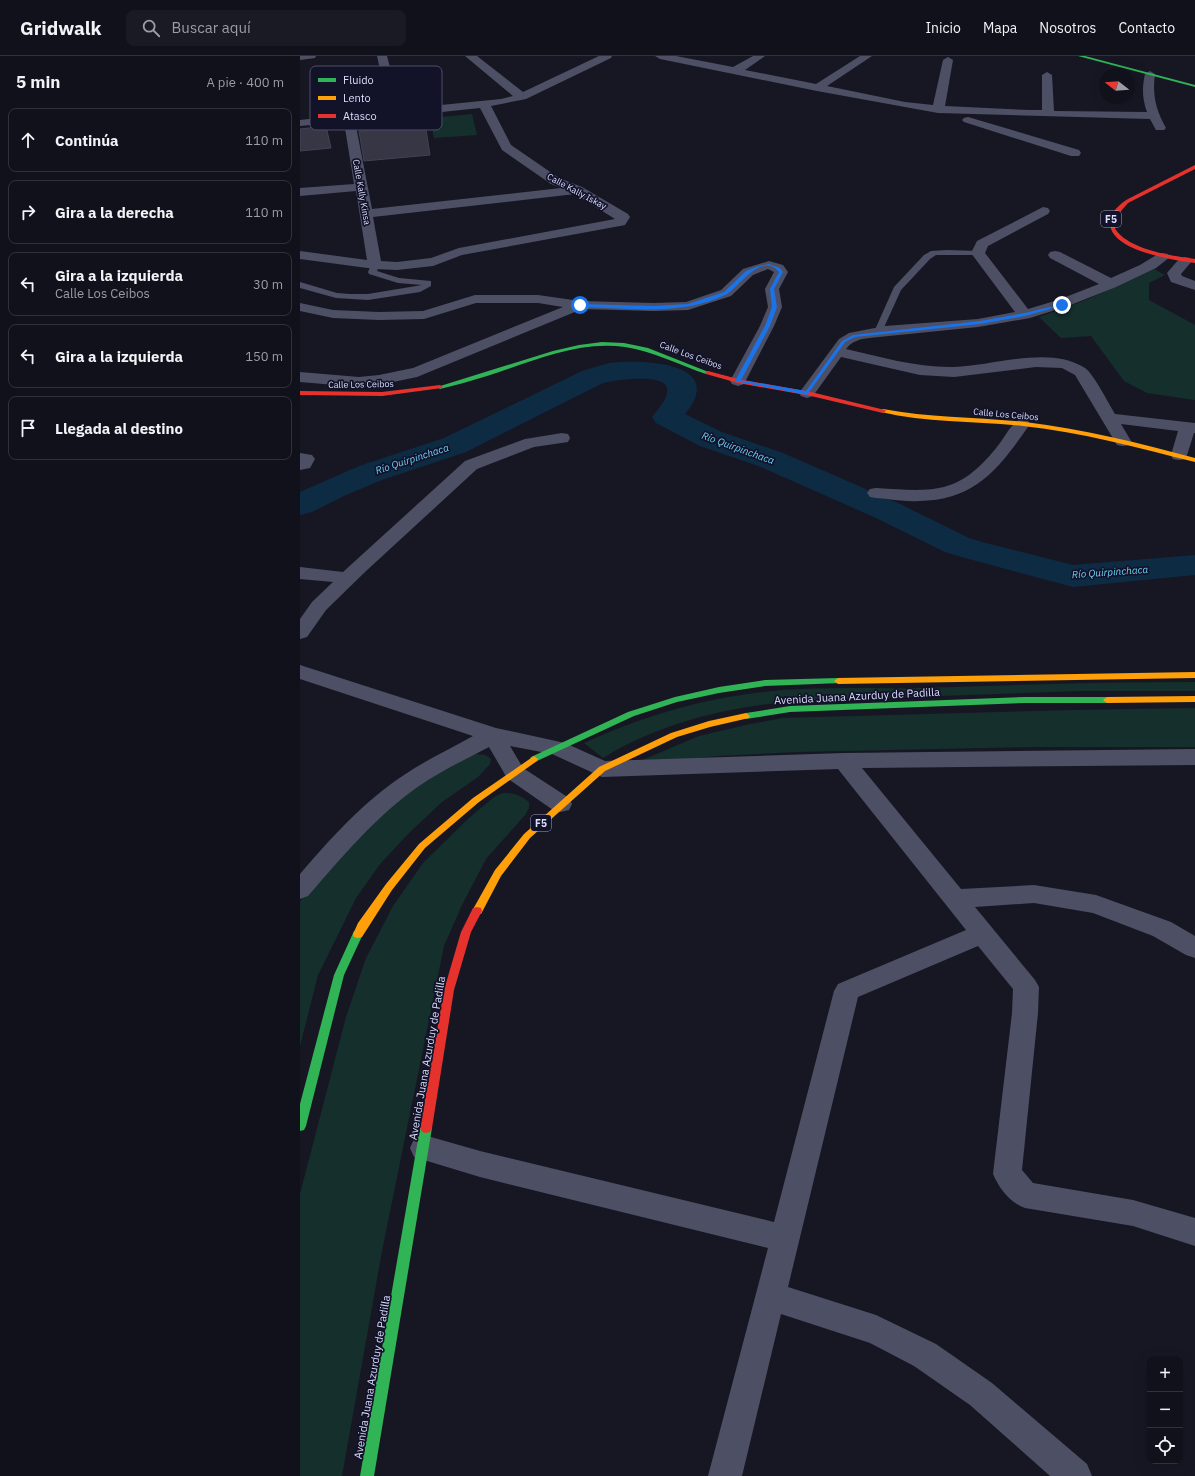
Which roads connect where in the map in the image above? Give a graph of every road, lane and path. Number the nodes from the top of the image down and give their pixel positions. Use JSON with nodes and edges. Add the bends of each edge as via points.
{"nodes":[{"id":1,"x":311,"y":56,"type":"edge"},
{"id":2,"x":382,"y":56,"type":"edge"},
{"id":3,"x":606,"y":56,"type":"edge"},
{"id":4,"x":660,"y":56,"type":"edge"},
{"id":5,"x":760,"y":56,"type":"edge"},
{"id":6,"x":867,"y":56,"type":"edge"},
{"id":7,"x":1080,"y":56,"type":"edge"},
{"id":8,"x":1100,"y":56,"type":"edge"},
{"id":9,"x":300,"y":57,"type":"edge"},
{"id":10,"x":477,"y":58,"type":"edge"},
{"id":11,"x":948,"y":60,"type":"dead end"},
{"id":12,"x":384,"y":66,"type":"edge"},
{"id":13,"x":735,"y":71,"type":"junction"},
{"id":14,"x":1150,"y":74,"type":"junction"},
{"id":15,"x":1047,"y":75,"type":"dead end"},
{"id":16,"x":1195,"y":81,"type":"edge"},
{"id":17,"x":1195,"y":86,"type":"edge"},
{"id":18,"x":817,"y":88,"type":"junction"},
{"id":19,"x":522,"y":97,"type":"junction"},
{"id":20,"x":484,"y":104,"type":"junction"},
{"id":21,"x":442,"y":109,"type":"edge"},
{"id":22,"x":938,"y":110,"type":"junction"},
{"id":23,"x":956,"y":111,"type":"junction"},
{"id":24,"x":1048,"y":113,"type":"junction"},
{"id":25,"x":1153,"y":116,"type":"junction"},
{"id":26,"x":310,"y":122,"type":"edge"},
{"id":27,"x":300,"y":123,"type":"edge"},
{"id":28,"x":1161,"y":129,"type":"dead end"},
{"id":29,"x":351,"y":130,"type":"edge"},
{"id":30,"x":1075,"y":153,"type":"dead end"},
{"id":31,"x":1195,"y":167,"type":"edge"},
{"id":32,"x":361,"y":186,"type":"junction"},
{"id":33,"x":578,"y":190,"type":"junction"},
{"id":34,"x":300,"y":192,"type":"edge"},
{"id":35,"x":1043,"y":211,"type":"dead end"},
{"id":36,"x":366,"y":214,"type":"junction"},
{"id":37,"x":1135,"y":236,"type":"dead end"},
{"id":38,"x":978,"y":253,"type":"junction"},
{"id":39,"x":300,"y":255,"type":"edge"},
{"id":40,"x":1055,"y":255,"type":"dead end"},
{"id":41,"x":1163,"y":257,"type":"junction"},
{"id":42,"x":1192,"y":258,"type":"edge"},
{"id":43,"x":375,"y":265,"type":"junction"},
{"id":44,"x":1112,"y":284,"type":"junction"},
{"id":45,"x":300,"y":285,"type":"edge"},
{"id":46,"x":1195,"y":286,"type":"edge"},
{"id":47,"x":580,"y":305,"type":"junction"},
{"id":48,"x":300,"y":307,"type":"edge"},
{"id":49,"x":1025,"y":315,"type":"junction"},
{"id":50,"x":878,"y":332,"type":"junction"},
{"id":51,"x":837,"y":352,"type":"junction"},
{"id":52,"x":300,"y":377,"type":"edge"},
{"id":53,"x":738,"y":381,"type":"junction"},
{"id":54,"x":300,"y":393,"type":"edge"},
{"id":55,"x":807,"y":393,"type":"junction"},
{"id":56,"x":1109,"y":418,"type":"junction"},
{"id":57,"x":1022,"y":424,"type":"junction"},
{"id":58,"x":1191,"y":428,"type":"edge"},
{"id":59,"x":562,"y":438,"type":"dead end"},
{"id":60,"x":1123,"y":441,"type":"junction"},
{"id":61,"x":1179,"y":455,"type":"junction"},
{"id":62,"x":300,"y":458,"type":"edge"},
{"id":63,"x":1195,"y":460,"type":"edge"},
{"id":64,"x":300,"y":465,"type":"edge"},
{"id":65,"x":876,"y":493,"type":"dead end"},
{"id":66,"x":300,"y":573,"type":"edge"},
{"id":67,"x":348,"y":578,"type":"junction"},
{"id":68,"x":300,"y":633,"type":"edge"},
{"id":69,"x":300,"y":672,"type":"edge"},
{"id":70,"x":1195,"y":675,"type":"edge"},
{"id":71,"x":1195,"y":699,"type":"edge"},
{"id":72,"x":493,"y":735,"type":"junction"},
{"id":73,"x":557,"y":748,"type":"junction"},
{"id":74,"x":1195,"y":757,"type":"edge"},
{"id":75,"x":844,"y":761,"type":"junction"},
{"id":76,"x":602,"y":769,"type":"junction"},
{"id":77,"x":515,"y":773,"type":"junction"},
{"id":78,"x":561,"y":804,"type":"junction"},
{"id":79,"x":300,"y":890,"type":"edge"},
{"id":80,"x":955,"y":899,"type":"junction"},
{"id":81,"x":983,"y":933,"type":"junction"},
{"id":82,"x":1195,"y":948,"type":"edge"},
{"id":83,"x":300,"y":1126,"type":"edge"},
{"id":84,"x":424,"y":1148,"type":"junction"},
{"id":85,"x":1195,"y":1232,"type":"edge"},
{"id":86,"x":785,"y":1238,"type":"junction"},
{"id":87,"x":770,"y":1296,"type":"junction"},
{"id":88,"x":367,"y":1476,"type":"edge"},
{"id":89,"x":725,"y":1476,"type":"edge"},
{"id":90,"x":1075,"y":1476,"type":"edge"}],
"edges":[{"from":1,"to":9,"type":"street"},
{"from":2,"to":12,"type":"street"},
{"from":3,"to":19,"type":"street"},
{"from":4,"to":13,"type":"street"},
{"from":5,"to":13,"type":"street"},
{"from":6,"to":18,"type":"street"},
{"from":7,"to":14,"type":"main road"},
{"from":8,"to":16,"type":"main road"},
{"from":10,"to":19,"type":"street"},
{"from":11,"to":22,"type":"street"},
{"from":13,"to":18,"type":"street"},
{"from":14,"to":17,"type":"main road"},
{"from":14,"to":25,"type":"street","via":[[1147,96]]},
{"from":15,"to":24,"type":"street"},
{"from":18,"to":22,"type":"street"},
{"from":19,"to":20,"type":"street"},
{"from":20,"to":21,"type":"street"},
{"from":20,"to":33,"type":"street","name":"Calle Kally Iskay","via":[[506,146],[555,181]]},
{"from":22,"to":23,"type":"street"},
{"from":23,"to":24,"type":"street"},
{"from":23,"to":30,"type":"street","via":[[963,118]]},
{"from":24,"to":25,"type":"street"},
{"from":25,"to":28,"type":"street"},
{"from":26,"to":27,"type":"street"},
{"from":29,"to":32,"type":"street","name":"Calle Kally Kinsa"},
{"from":31,"to":41,"type":"main road","number":"F5","via":[[1122,204],[1111,220],[1116,235],[1149,253]]},
{"from":32,"to":34,"type":"street"},
{"from":32,"to":36,"type":"street","name":"Calle Kally Kinsa"},
{"from":33,"to":36,"type":"street"},
{"from":33,"to":43,"type":"street","name":"Calle Kally Iskay","via":[[623,217],[620,222],[458,252],[433,262],[397,266]]},
{"from":35,"to":38,"type":"street","via":[[982,244]]},
{"from":36,"to":43,"type":"street","name":"Calle Kally Kinsa"},
{"from":37,"to":42,"type":"main road","via":[[1157,247]]},
{"from":38,"to":49,"type":"street"},
{"from":38,"to":50,"type":"lane","via":[[947,252],[927,257],[897,290]]},
{"from":39,"to":43,"type":"street"},
{"from":40,"to":44,"type":"street"},
{"from":41,"to":42,"type":"main road","number":"F5"},
{"from":41,"to":44,"type":"street"},
{"from":42,"to":46,"type":"street","via":[[1174,273],[1176,279]]},
{"from":43,"to":45,"type":"lane","via":[[372,272],[398,280],[428,283],[427,286],[368,297],[336,295]]},
{"from":44,"to":49,"type":"street","via":[[1062,305]]},
{"from":47,"to":48,"type":"street","via":[[538,299],[475,299],[424,315],[379,316],[333,314]]},
{"from":47,"to":52,"type":"street","via":[[417,372],[359,382]]},
{"from":47,"to":53,"type":"street","via":[[688,306],[726,293],[748,272],[769,265],[778,268],[781,272],[772,289],[774,307],[767,326]]},
{"from":49,"to":50,"type":"street","via":[[980,323]]},
{"from":50,"to":51,"type":"street","via":[[854,336],[844,342]]},
{"from":51,"to":55,"type":"street"},
{"from":51,"to":56,"type":"street","via":[[920,370],[954,372],[1036,362],[1065,364],[1081,372]]},
{"from":53,"to":54,"type":"main road","name":"Calle Los Ceibos","via":[[698,370],[646,349],[598,345],[557,352],[475,378],[425,390],[346,395]]},
{"from":53,"to":55,"type":"main road","name":"Calle Los Ceibos"},
{"from":55,"to":57,"type":"main road","name":"Calle Los Ceibos","via":[[907,416]]},
{"from":56,"to":58,"type":"street"},
{"from":56,"to":60,"type":"street"},
{"from":57,"to":60,"type":"main road","name":"Calle Los Ceibos"},
{"from":57,"to":65,"type":"street","via":[[998,458],[974,481],[957,491],[925,496]]},
{"from":58,"to":61,"type":"street"},
{"from":59,"to":67,"type":"street","via":[[531,443],[472,465]]},
{"from":60,"to":61,"type":"main road","name":"Calle Los Ceibos"},
{"from":61,"to":63,"type":"main road","name":"Calle Los Ceibos"},
{"from":62,"to":64,"type":"street","via":[[306,459],[304,464]]},
{"from":66,"to":67,"type":"street"},
{"from":67,"to":68,"type":"street","via":[[319,606]]},
{"from":69,"to":72,"type":"street"},
{"from":70,"to":73,"type":"main road","name":"Avenida Juana Azurduy de Padilla","via":[[806,680],[765,683],[675,700],[631,714]]},
{"from":71,"to":76,"type":"main road","name":"Avenida Juana Azurduy de Padilla","number":"F5","via":[[1025,700],[790,709],[709,724],[674,735]]},
{"from":72,"to":73,"type":"street"},
{"from":72,"to":77,"type":"street"},
{"from":72,"to":79,"type":"street","via":[[432,768],[390,797],[342,840]]},
{"from":73,"to":76,"type":"street"},
{"from":73,"to":77,"type":"main road","name":"Avenida Juana Azurduy de Padilla","via":[[538,756]]},
{"from":74,"to":75,"type":"street"},
{"from":75,"to":76,"type":"street"},
{"from":75,"to":80,"type":"street"},
{"from":76,"to":78,"type":"main road","name":"Avenida Juana Azurduy de Padilla","number":"F5"},
{"from":77,"to":78,"type":"street"},
{"from":77,"to":83,"type":"main road","name":"Avenida Juana Azurduy de Padilla","via":[[476,800],[422,846],[362,926],[339,975]]},
{"from":78,"to":84,"type":"main road","name":"Avenida Juana Azurduy de Padilla","number":"F5","via":[[527,836],[498,874],[466,932],[449,990]]},
{"from":80,"to":81,"type":"street"},
{"from":80,"to":82,"type":"street","via":[[1034,894],[1096,904],[1162,928]]},
{"from":81,"to":85,"type":"street","via":[[1026,987],[1007,1174],[1025,1195],[1133,1213]]},
{"from":81,"to":86,"type":"street","via":[[847,991]]},
{"from":84,"to":86,"type":"street"},
{"from":84,"to":88,"type":"main road","name":"Avenida Juana Azurduy de Padilla","number":"F5"},
{"from":86,"to":87,"type":"street"},
{"from":87,"to":89,"type":"street"},
{"from":87,"to":90,"type":"street","via":[[876,1330],[925,1355],[981,1394]]}]}
